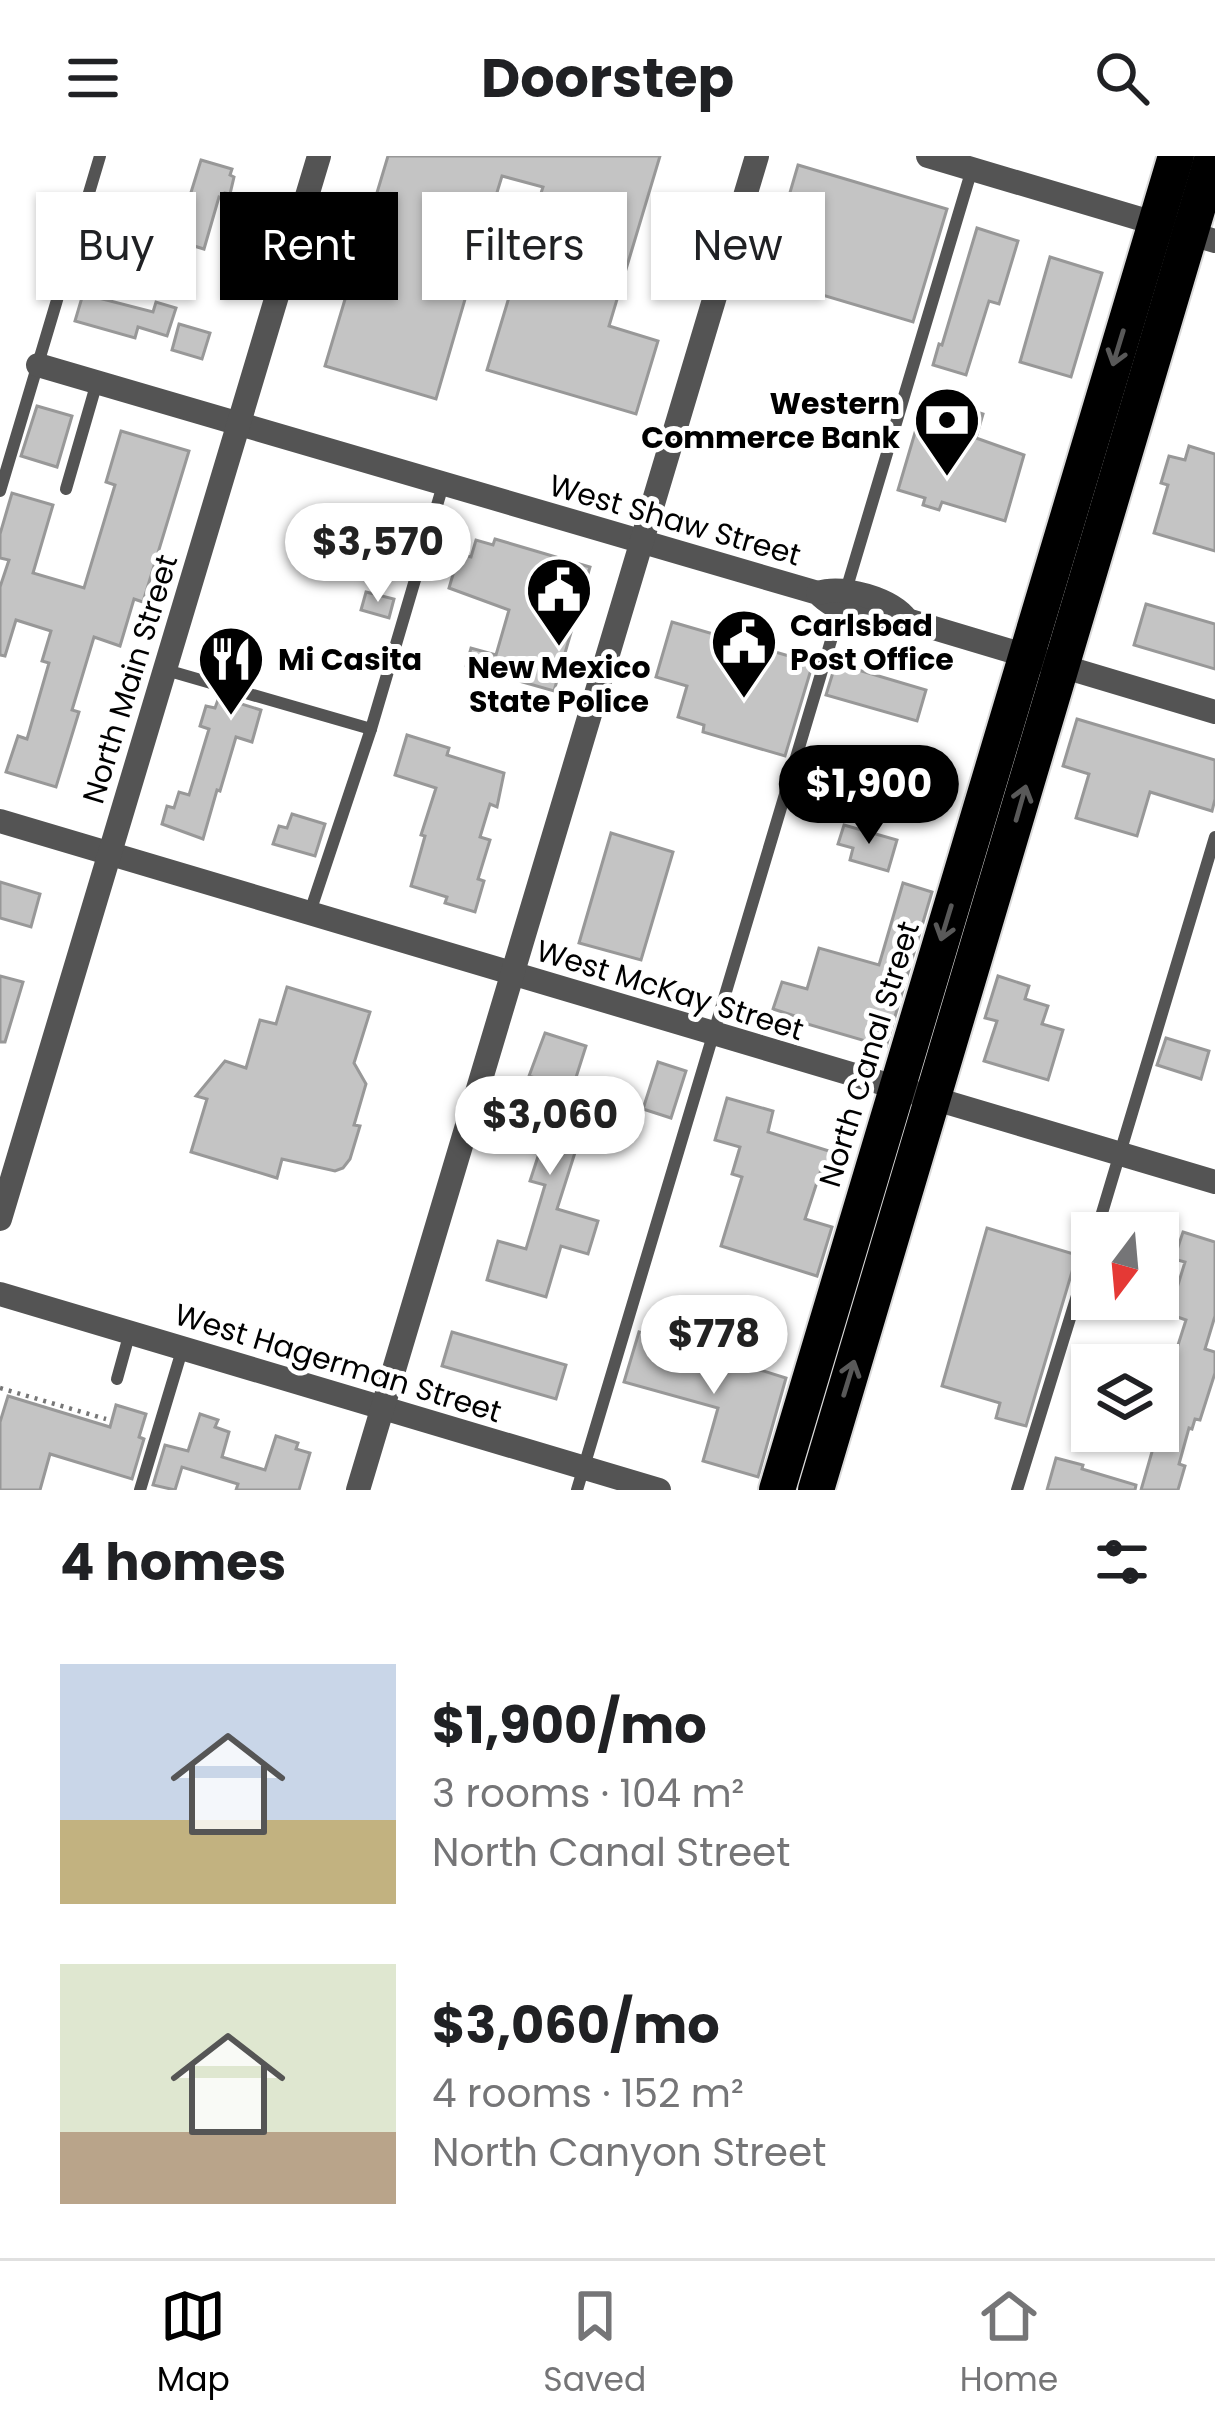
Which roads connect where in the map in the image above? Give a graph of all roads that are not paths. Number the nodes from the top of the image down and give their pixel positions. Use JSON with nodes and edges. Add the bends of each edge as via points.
{"nodes":[{"id":1,"x":100,"y":156,"type":"edge"},
{"id":2,"x":319,"y":156,"type":"edge"},
{"id":3,"x":757,"y":156,"type":"edge"},
{"id":4,"x":928,"y":156,"type":"edge"},
{"id":5,"x":1176,"y":156,"type":"edge"},
{"id":6,"x":1213,"y":156,"type":"edge"},
{"id":7,"x":972,"y":169,"type":"junction"},
{"id":8,"x":1186,"y":232,"type":"edge"},
{"id":9,"x":38,"y":365,"type":"junction"},
{"id":10,"x":97,"y":382,"type":"junction"},
{"id":11,"x":239,"y":423,"type":"junction"},
{"id":12,"x":443,"y":484,"type":"junction"},
{"id":13,"x":66,"y":489,"type":"dead end"},
{"id":14,"x":0,"y":490,"type":"edge"},
{"id":15,"x":642,"y":541,"type":"junction"},
{"id":16,"x":842,"y":600,"type":"junction"},
{"id":17,"x":1044,"y":661,"type":"junction"},
{"id":18,"x":166,"y":670,"type":"junction"},
{"id":19,"x":1215,"y":712,"type":"edge"},
{"id":20,"x":370,"y":729,"type":"junction"},
{"id":21,"x":0,"y":821,"type":"edge"},
{"id":22,"x":1215,"y":836,"type":"edge"},
{"id":23,"x":108,"y":853,"type":"junction"},
{"id":24,"x":309,"y":913,"type":"junction"},
{"id":25,"x":511,"y":974,"type":"junction"},
{"id":26,"x":713,"y":1034,"type":"junction"},
{"id":27,"x":896,"y":1089,"type":"junction"},
{"id":28,"x":933,"y":1100,"type":"junction"},
{"id":29,"x":1121,"y":1154,"type":"junction"},
{"id":30,"x":1215,"y":1182,"type":"edge"},
{"id":31,"x":1103,"y":1212,"type":"edge"},
{"id":32,"x":0,"y":1219,"type":"edge"},
{"id":33,"x":0,"y":1294,"type":"edge"},
{"id":34,"x":1071,"y":1315,"type":"edge"},
{"id":35,"x":130,"y":1332,"type":"junction"},
{"id":36,"x":183,"y":1347,"type":"junction"},
{"id":37,"x":117,"y":1379,"type":"dead end"},
{"id":38,"x":382,"y":1408,"type":"junction"},
{"id":39,"x":580,"y":1479,"type":"edge"},
{"id":40,"x":140,"y":1490,"type":"edge"},
{"id":41,"x":358,"y":1490,"type":"edge"},
{"id":42,"x":659,"y":1490,"type":"edge"},
{"id":43,"x":778,"y":1490,"type":"edge"},
{"id":44,"x":816,"y":1490,"type":"edge"},
{"id":45,"x":1017,"y":1490,"type":"edge"}],
"edges":[{"from":1,"to":9,"type":"lane"},
{"from":2,"to":11,"type":"street","name":"North Main Street"},
{"from":3,"to":15,"type":"street"},
{"from":4,"to":7,"type":"street"},
{"from":5,"to":8,"type":"highway","name":"North Canal Street"},
{"from":6,"to":8,"type":"highway","name":"North Canal Street"},
{"from":7,"to":8,"type":"street"},
{"from":7,"to":16,"type":"lane"},
{"from":8,"to":17,"type":"highway","name":"North Canal Street"},
{"from":9,"to":10,"type":"street","name":"West Shaw Street"},
{"from":9,"to":14,"type":"lane"},
{"from":10,"to":11,"type":"street","name":"West Shaw Street"},
{"from":10,"to":13,"type":"lane"},
{"from":11,"to":12,"type":"street","name":"West Shaw Street"},
{"from":11,"to":18,"type":"street","name":"North Main Street"},
{"from":12,"to":15,"type":"street","name":"West Shaw Street"},
{"from":12,"to":20,"type":"lane"},
{"from":15,"to":16,"type":"street","name":"West Shaw Street","via":[[818,593],[834,588]]},
{"from":15,"to":25,"type":"street"},
{"from":16,"to":17,"type":"street","name":"West Shaw Street","via":[[897,607],[907,620]]},
{"from":16,"to":26,"type":"lane"},
{"from":17,"to":19,"type":"street","name":"West Shaw Street"},
{"from":17,"to":27,"type":"highway","name":"North Canal Street","one_way":true},
{"from":28,"to":17,"type":"highway","name":"North Canal Street","one_way":true},
{"from":18,"to":20,"type":"lane"},
{"from":18,"to":23,"type":"street","name":"North Main Street"},
{"from":20,"to":24,"type":"lane"},
{"from":21,"to":23,"type":"street","name":"West McKay Street"},
{"from":22,"to":29,"type":"lane"},
{"from":23,"to":24,"type":"street","name":"West McKay Street"},
{"from":23,"to":32,"type":"street","name":"North Main Street"},
{"from":24,"to":25,"type":"street","name":"West McKay Street"},
{"from":25,"to":26,"type":"street","name":"West McKay Street"},
{"from":25,"to":38,"type":"street"},
{"from":26,"to":27,"type":"street","name":"West McKay Street"},
{"from":26,"to":39,"type":"lane"},
{"from":27,"to":28,"type":"street","name":"West McKay Street"},
{"from":27,"to":43,"type":"highway","name":"North Canal Street"},
{"from":28,"to":29,"type":"street","name":"West McKay Street"},
{"from":44,"to":28,"type":"highway","name":"North Canal Street","one_way":true},
{"from":29,"to":30,"type":"street","name":"West McKay Street"},
{"from":29,"to":31,"type":"lane"},
{"from":33,"to":35,"type":"street","name":"West Hagerman Street"},
{"from":34,"to":45,"type":"lane"},
{"from":35,"to":36,"type":"street","name":"West Hagerman Street"},
{"from":35,"to":37,"type":"lane"},
{"from":36,"to":38,"type":"street","name":"West Hagerman Street"},
{"from":36,"to":40,"type":"lane"},
{"from":38,"to":39,"type":"street","name":"West Hagerman Street"},
{"from":38,"to":41,"type":"street"},
{"from":39,"to":42,"type":"street","name":"West Hagerman Street"}]}
